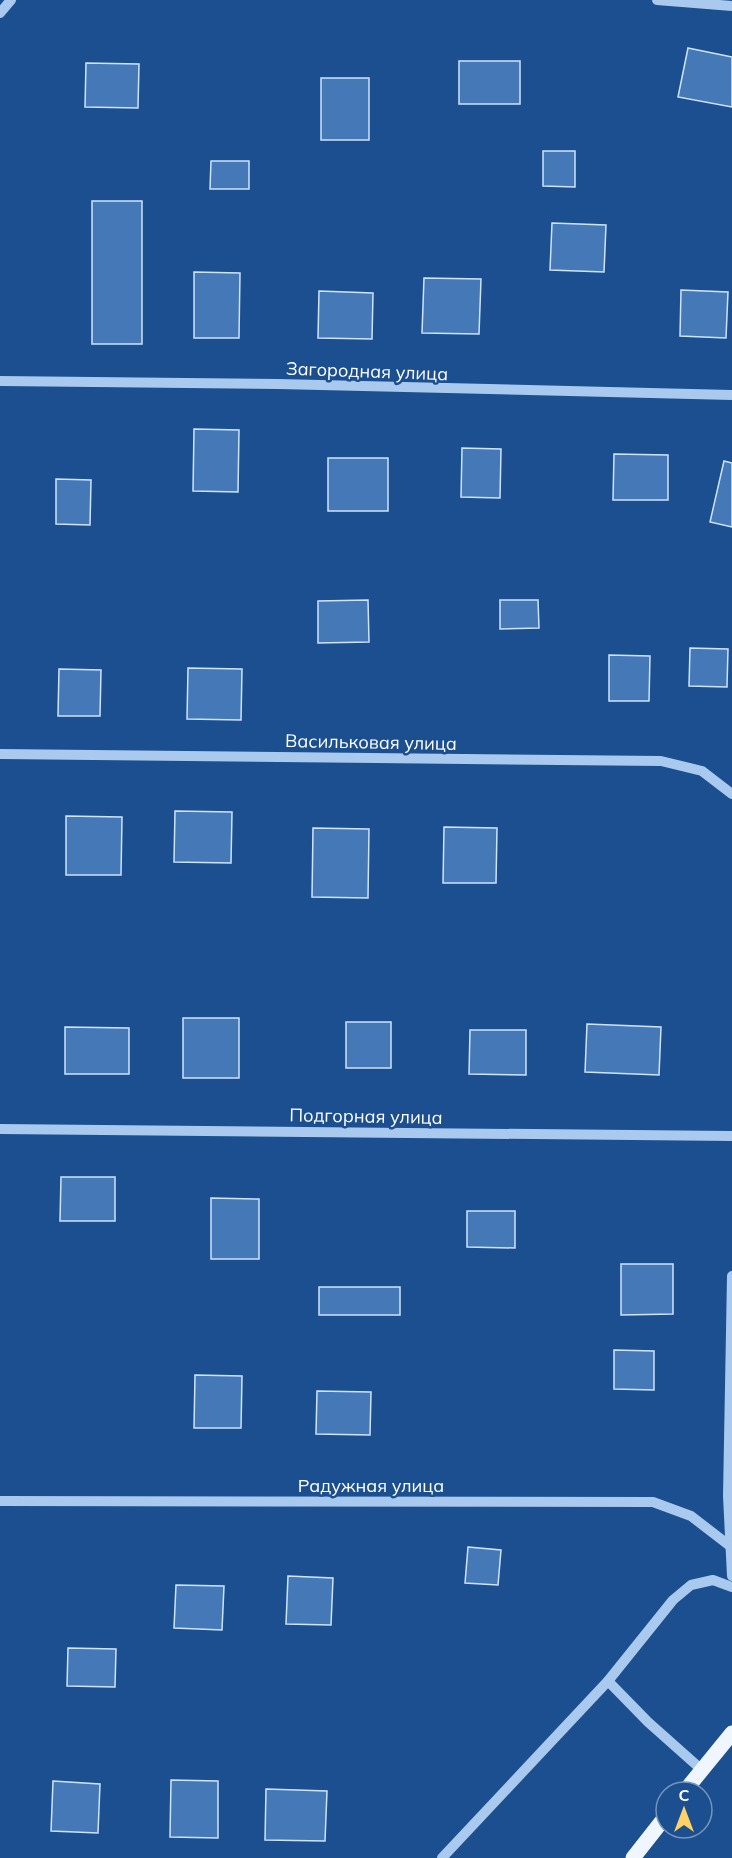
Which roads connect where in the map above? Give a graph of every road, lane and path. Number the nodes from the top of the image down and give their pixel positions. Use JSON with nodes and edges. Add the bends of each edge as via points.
{"nodes":[{"id":1,"x":11,"y":0,"type":"edge"},
{"id":2,"x":657,"y":0,"type":"edge"},
{"id":3,"x":732,"y":6,"type":"edge"},
{"id":4,"x":0,"y":13,"type":"edge"},
{"id":5,"x":0,"y":381,"type":"edge"},
{"id":6,"x":732,"y":395,"type":"edge"},
{"id":7,"x":0,"y":754,"type":"edge"},
{"id":8,"x":732,"y":794,"type":"edge"},
{"id":9,"x":0,"y":1130,"type":"edge"},
{"id":10,"x":732,"y":1136,"type":"edge"},
{"id":11,"x":732,"y":1276,"type":"edge"},
{"id":12,"x":0,"y":1501,"type":"edge"},
{"id":13,"x":730,"y":1546,"type":"junction"},
{"id":14,"x":732,"y":1576,"type":"edge"},
{"id":15,"x":732,"y":1587,"type":"edge"},
{"id":16,"x":608,"y":1681,"type":"junction"},
{"id":17,"x":731,"y":1735,"type":"edge"},
{"id":18,"x":702,"y":1770,"type":"junction"},
{"id":19,"x":694,"y":1780,"type":"edge"},
{"id":20,"x":654,"y":1831,"type":"edge"},
{"id":21,"x":442,"y":1858,"type":"edge"},
{"id":22,"x":633,"y":1858,"type":"edge"}],
"edges":[{"from":1,"to":4,"type":"street"},
{"from":2,"to":3,"type":"street"},
{"from":5,"to":6,"type":"street","name":"Загородная улица"},
{"from":7,"to":8,"type":"street","name":"Васильковая улица","via":[[661,761],[702,771]]},
{"from":9,"to":10,"type":"street","name":"Подгорная улица"},
{"from":11,"to":13,"type":"street"},
{"from":12,"to":13,"type":"street","name":"Радужная улица","via":[[653,1502],[691,1516]]},
{"from":13,"to":14,"type":"street"},
{"from":15,"to":16,"type":"street","via":[[713,1580],[691,1586],[673,1600]]},
{"from":16,"to":18,"type":"street"},
{"from":16,"to":21,"type":"street"},
{"from":17,"to":18,"type":"main road"},
{"from":18,"to":19,"type":"main road"},
{"from":20,"to":22,"type":"main road"}]}
